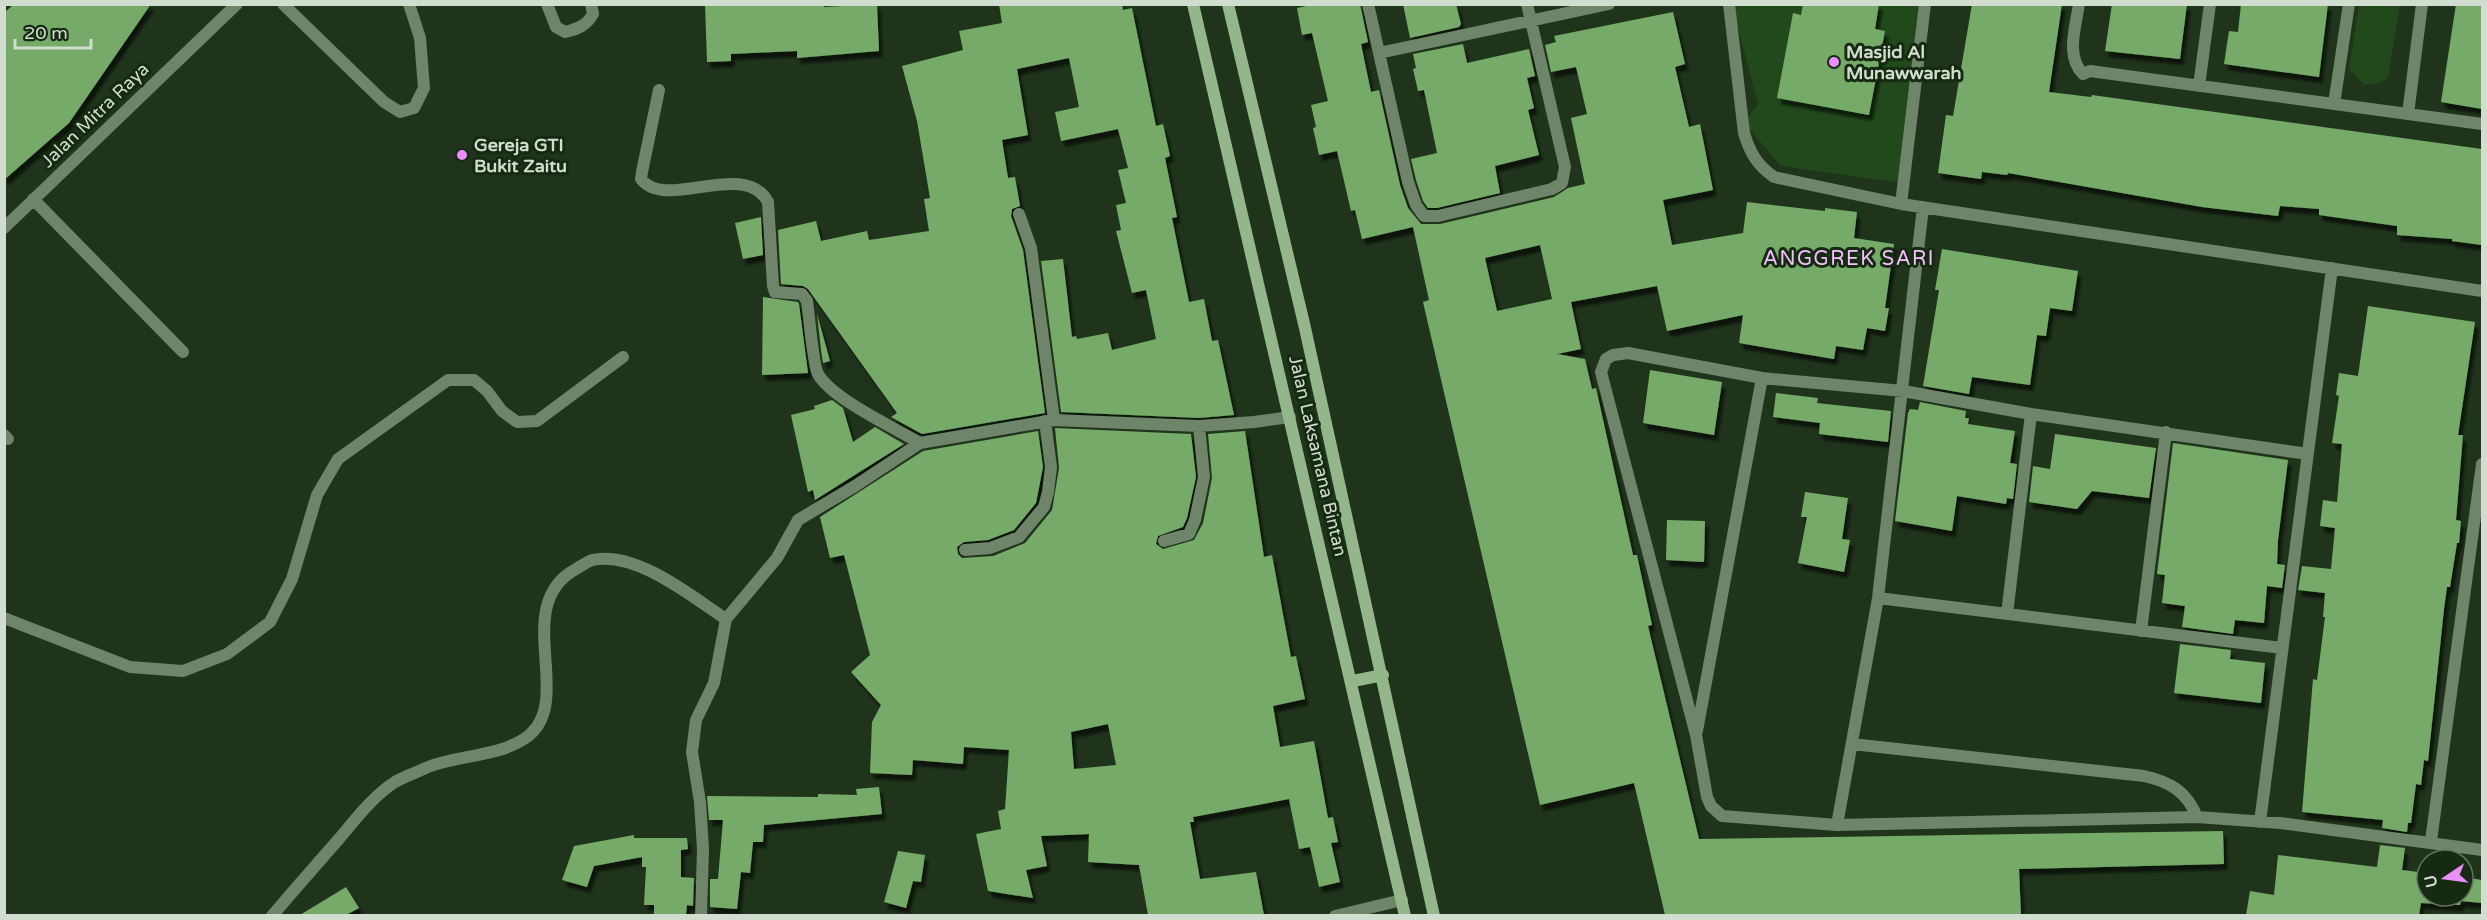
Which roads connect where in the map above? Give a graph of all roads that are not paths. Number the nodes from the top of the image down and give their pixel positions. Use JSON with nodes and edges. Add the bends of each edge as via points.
{"nodes":[{"id":1,"x":237,"y":4,"type":"edge"},
{"id":2,"x":283,"y":4,"type":"edge"},
{"id":3,"x":409,"y":4,"type":"edge"},
{"id":4,"x":548,"y":4,"type":"edge"},
{"id":5,"x":591,"y":4,"type":"edge"},
{"id":6,"x":1193,"y":4,"type":"edge"},
{"id":7,"x":1228,"y":4,"type":"edge"},
{"id":8,"x":1368,"y":4,"type":"edge"},
{"id":9,"x":1527,"y":4,"type":"edge"},
{"id":10,"x":1610,"y":4,"type":"edge"},
{"id":11,"x":1729,"y":4,"type":"edge"},
{"id":12,"x":1925,"y":4,"type":"edge"},
{"id":13,"x":2079,"y":4,"type":"edge"},
{"id":14,"x":2210,"y":4,"type":"edge"},
{"id":15,"x":2349,"y":4,"type":"edge"},
{"id":16,"x":2422,"y":4,"type":"edge"},
{"id":17,"x":1531,"y":20,"type":"junction"},
{"id":18,"x":1379,"y":53,"type":"junction"},
{"id":19,"x":2199,"y":86,"type":"junction"},
{"id":20,"x":659,"y":90,"type":"dead end"},
{"id":21,"x":2334,"y":104,"type":"junction"},
{"id":22,"x":2408,"y":114,"type":"junction"},
{"id":23,"x":2482,"y":124,"type":"edge"},
{"id":24,"x":33,"y":199,"type":"junction"},
{"id":25,"x":1901,"y":204,"type":"junction"},
{"id":26,"x":1923,"y":207,"type":"junction"},
{"id":27,"x":1018,"y":214,"type":"dead end"},
{"id":28,"x":4,"y":228,"type":"edge"},
{"id":29,"x":2332,"y":268,"type":"junction"},
{"id":30,"x":2482,"y":291,"type":"edge"},
{"id":31,"x":183,"y":352,"type":"dead end"},
{"id":32,"x":623,"y":357,"type":"dead end"},
{"id":33,"x":1762,"y":378,"type":"junction"},
{"id":34,"x":1903,"y":391,"type":"junction"},
{"id":35,"x":2031,"y":414,"type":"junction"},
{"id":36,"x":1290,"y":417,"type":"junction"},
{"id":37,"x":1050,"y":421,"type":"junction"},
{"id":38,"x":1199,"y":426,"type":"junction"},
{"id":39,"x":2166,"y":432,"type":"junction"},
{"id":40,"x":920,"y":443,"type":"junction"},
{"id":41,"x":2308,"y":454,"type":"junction"},
{"id":42,"x":2482,"y":464,"type":"edge"},
{"id":43,"x":1164,"y":541,"type":"dead end"},
{"id":44,"x":965,"y":550,"type":"dead end"},
{"id":45,"x":1878,"y":598,"type":"junction"},
{"id":46,"x":2007,"y":614,"type":"junction"},
{"id":47,"x":5,"y":620,"type":"edge"},
{"id":48,"x":726,"y":620,"type":"junction"},
{"id":49,"x":2141,"y":631,"type":"junction"},
{"id":50,"x":2282,"y":648,"type":"junction"},
{"id":51,"x":1383,"y":675,"type":"junction"},
{"id":52,"x":1353,"y":681,"type":"junction"},
{"id":53,"x":1696,"y":735,"type":"junction"},
{"id":54,"x":1852,"y":744,"type":"junction"},
{"id":55,"x":2198,"y":817,"type":"junction"},
{"id":56,"x":2260,"y":822,"type":"junction"},
{"id":57,"x":1837,"y":825,"type":"junction"},
{"id":58,"x":2431,"y":841,"type":"junction"},
{"id":59,"x":2482,"y":850,"type":"edge"},
{"id":60,"x":1402,"y":900,"type":"junction"},
{"id":61,"x":272,"y":915,"type":"edge"},
{"id":62,"x":701,"y":915,"type":"edge"},
{"id":63,"x":1335,"y":915,"type":"edge"},
{"id":64,"x":1405,"y":915,"type":"edge"},
{"id":65,"x":1434,"y":915,"type":"edge"}],
"edges":[{"from":1,"to":24,"type":"street","name":"Jalan Mitra Raya"},
{"from":2,"to":3,"type":"street","via":[[384,102],[400,112],[414,108],[424,88],[420,38]]},
{"from":4,"to":5,"type":"street","via":[[556,27],[565,32],[588,22],[593,14]]},
{"from":6,"to":36,"type":"main road","name":"Jalan Laksamana Bintan"},
{"from":7,"to":51,"type":"main road","name":"Jalan Laksamana Bintan"},
{"from":8,"to":18,"type":"street"},
{"from":9,"to":17,"type":"street"},
{"from":10,"to":17,"type":"street"},
{"from":11,"to":25,"type":"street","via":[[1744,133],[1759,167],[1774,177],[1800,184]]},
{"from":12,"to":25,"type":"street"},
{"from":13,"to":19,"type":"street","via":[[2073,55],[2083,74],[2090,71]]},
{"from":14,"to":19,"type":"street"},
{"from":15,"to":21,"type":"street"},
{"from":16,"to":22,"type":"street"},
{"from":17,"to":18,"type":"street"},
{"from":17,"to":18,"type":"street","via":[[1565,167],[1562,183],[1552,189],[1438,216],[1424,216],[1416,205]]},
{"from":19,"to":21,"type":"street"},
{"from":20,"to":40,"type":"street","via":[[641,179],[660,190],[737,184],[763,193],[768,202],[773,286],[775,292],[802,294],[807,301],[817,373],[848,400]]},
{"from":21,"to":22,"type":"street"},
{"from":22,"to":23,"type":"street"},
{"from":24,"to":28,"type":"street","name":"Jalan Mitra Raya"},
{"from":24,"to":31,"type":"street"},
{"from":25,"to":26,"type":"street"},
{"from":26,"to":29,"type":"street"},
{"from":26,"to":34,"type":"street"},
{"from":27,"to":37,"type":"street","via":[[1031,248]]},
{"from":29,"to":30,"type":"street"},
{"from":29,"to":41,"type":"street"},
{"from":32,"to":47,"type":"street","via":[[537,421],[517,422],[474,380],[448,380],[338,459],[317,495],[292,579],[270,622],[227,654],[183,671],[130,667]]},
{"from":33,"to":34,"type":"street"},
{"from":33,"to":53,"type":"street"},
{"from":33,"to":53,"type":"street","via":[[1628,353],[1606,359],[1601,372]]},
{"from":34,"to":35,"type":"street"},
{"from":34,"to":45,"type":"street"},
{"from":35,"to":39,"type":"street"},
{"from":35,"to":46,"type":"street"},
{"from":36,"to":38,"type":"street"},
{"from":36,"to":52,"type":"main road","name":"Jalan Laksamana Bintan"},
{"from":37,"to":38,"type":"street"},
{"from":37,"to":40,"type":"street"},
{"from":37,"to":44,"type":"street","via":[[1051,467],[1044,507],[1019,537],[990,548]]},
{"from":38,"to":43,"type":"street","via":[[1204,477],[1195,520],[1188,534]]},
{"from":39,"to":41,"type":"street"},
{"from":39,"to":49,"type":"street"},
{"from":40,"to":48,"type":"street","via":[[798,520],[777,558]]},
{"from":41,"to":50,"type":"street"},
{"from":42,"to":58,"type":"street"},
{"from":45,"to":46,"type":"street"},
{"from":45,"to":54,"type":"street"},
{"from":46,"to":49,"type":"street"},
{"from":48,"to":61,"type":"street","via":[[662,576],[619,560],[592,561],[563,576],[545,608],[546,693],[541,722],[525,739],[430,766],[395,783],[360,814]]},
{"from":48,"to":62,"type":"street","via":[[714,683],[696,720],[692,752],[703,849]]},
{"from":49,"to":50,"type":"street"},
{"from":50,"to":56,"type":"street"},
{"from":51,"to":52,"type":"main road"},
{"from":51,"to":65,"type":"main road","name":"Jalan Laksamana Bintan"},
{"from":52,"to":60,"type":"main road","name":"Jalan Laksamana Bintan"},
{"from":53,"to":57,"type":"street","via":[[1707,797],[1722,816]]},
{"from":54,"to":55,"type":"street","via":[[2144,776],[2178,789],[2191,802]]},
{"from":54,"to":57,"type":"street"},
{"from":55,"to":56,"type":"street"},
{"from":55,"to":57,"type":"street"},
{"from":56,"to":58,"type":"street"},
{"from":58,"to":59,"type":"street"},
{"from":60,"to":63,"type":"street"},
{"from":60,"to":64,"type":"main road","name":"Jalan Laksamana Bintan"}]}
